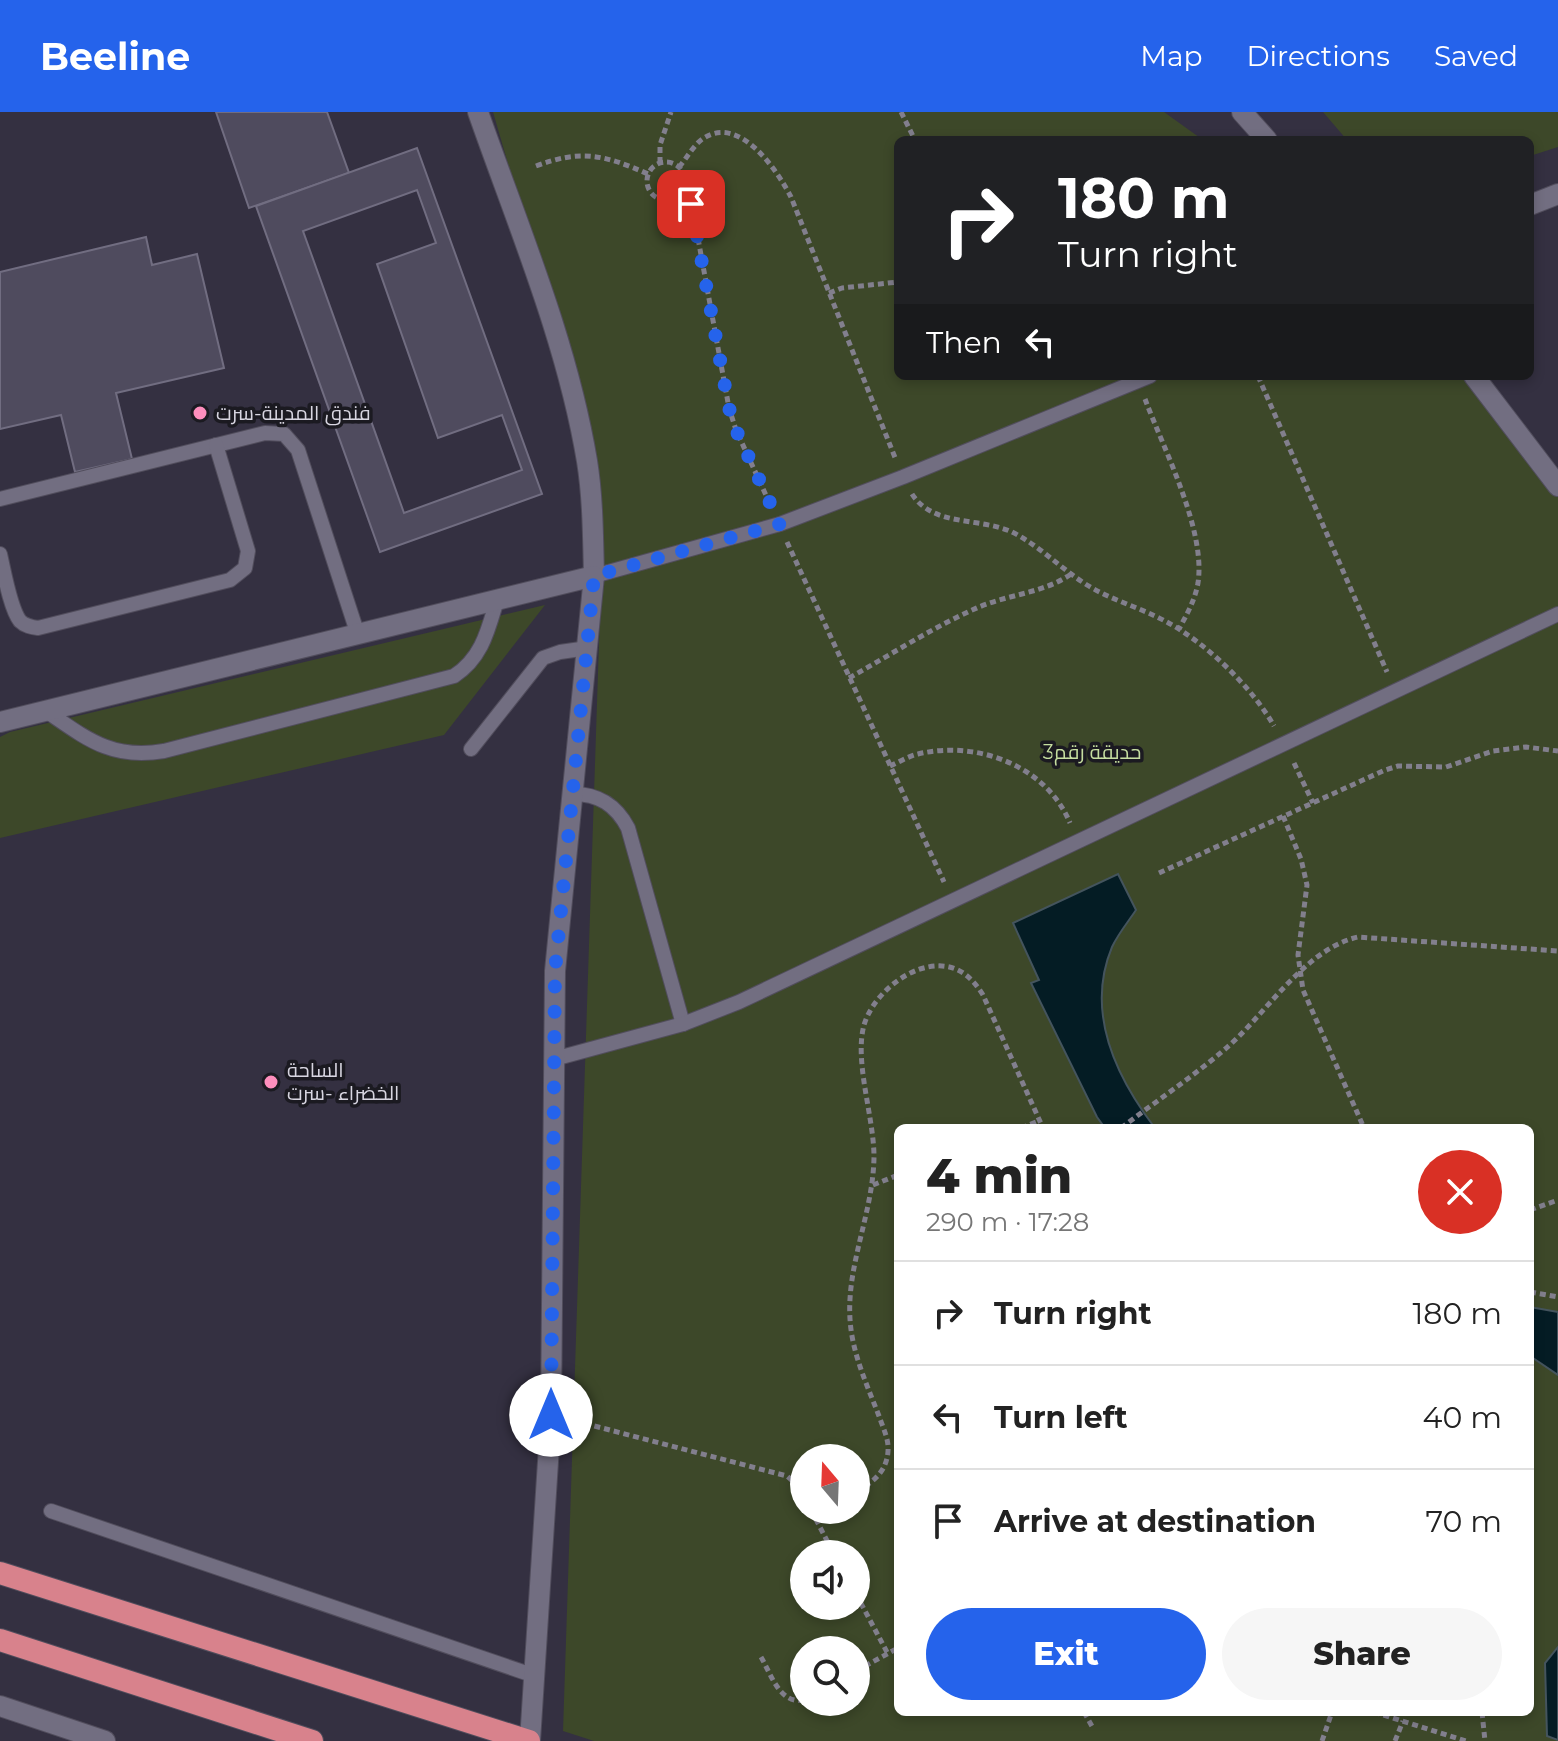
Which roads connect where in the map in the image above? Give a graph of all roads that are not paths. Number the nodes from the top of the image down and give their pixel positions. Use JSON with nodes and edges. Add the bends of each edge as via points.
{"nodes":[{"id":1,"x":478,"y":112,"type":"edge"},
{"id":2,"x":1242,"y":112,"type":"edge"},
{"id":3,"x":1263,"y":136,"type":"edge"},
{"id":4,"x":1558,"y":194,"type":"edge"},
{"id":5,"x":1534,"y":203,"type":"edge"},
{"id":6,"x":1142,"y":380,"type":"edge"},
{"id":7,"x":1477,"y":380,"type":"edge"},
{"id":8,"x":216,"y":445,"type":"junction"},
{"id":9,"x":1558,"y":486,"type":"edge"},
{"id":10,"x":0,"y":499,"type":"edge"},
{"id":11,"x":0,"y":554,"type":"edge"},
{"id":12,"x":594,"y":576,"type":"junction"},
{"id":13,"x":497,"y":600,"type":"junction"},
{"id":14,"x":1558,"y":614,"type":"edge"},
{"id":15,"x":358,"y":635,"type":"junction"},
{"id":16,"x":588,"y":648,"type":"junction"},
{"id":17,"x":46,"y":711,"type":"junction"},
{"id":18,"x":0,"y":722,"type":"edge"},
{"id":19,"x":471,"y":749,"type":"dead end"},
{"id":20,"x":573,"y":794,"type":"junction"},
{"id":21,"x":683,"y":1024,"type":"junction"},
{"id":22,"x":554,"y":1059,"type":"junction"},
{"id":23,"x":51,"y":1511,"type":"dead end"},
{"id":24,"x":0,"y":1573,"type":"edge"},
{"id":25,"x":0,"y":1640,"type":"edge"},
{"id":26,"x":535,"y":1676,"type":"junction"},
{"id":27,"x":0,"y":1706,"type":"edge"},
{"id":28,"x":105,"y":1741,"type":"edge"},
{"id":29,"x":312,"y":1741,"type":"edge"},
{"id":30,"x":529,"y":1741,"type":"edge"}],
"edges":[{"from":1,"to":12,"type":"street","via":[[569,385],[587,461]]},
{"from":2,"to":3,"type":"street"},
{"from":4,"to":5,"type":"street"},
{"from":6,"to":12,"type":"lane","via":[[780,524]]},
{"from":7,"to":9,"type":"street"},
{"from":8,"to":10,"type":"lane"},
{"from":8,"to":11,"type":"lane","via":[[248,551],[245,568],[230,580],[38,628],[23,624],[16,613]]},
{"from":8,"to":15,"type":"lane","via":[[274,432],[295,443]]},
{"from":12,"to":13,"type":"street"},
{"from":12,"to":16,"type":"street"},
{"from":13,"to":15,"type":"street"},
{"from":13,"to":17,"type":"lane","via":[[480,652],[454,676],[164,751],[116,752]]},
{"from":14,"to":21,"type":"lane","via":[[953,902]]},
{"from":15,"to":17,"type":"street"},
{"from":16,"to":19,"type":"lane","via":[[543,658]]},
{"from":16,"to":20,"type":"street"},
{"from":17,"to":18,"type":"street"},
{"from":20,"to":21,"type":"lane","via":[[604,800],[628,828]]},
{"from":20,"to":22,"type":"street","via":[[555,971]]},
{"from":21,"to":22,"type":"lane"},
{"from":22,"to":26,"type":"street","via":[[551,1415]]},
{"from":23,"to":26,"type":"lane"},
{"from":24,"to":30,"type":"highway"},
{"from":25,"to":29,"type":"highway"},
{"from":26,"to":30,"type":"street"},
{"from":27,"to":28,"type":"street"}]}
